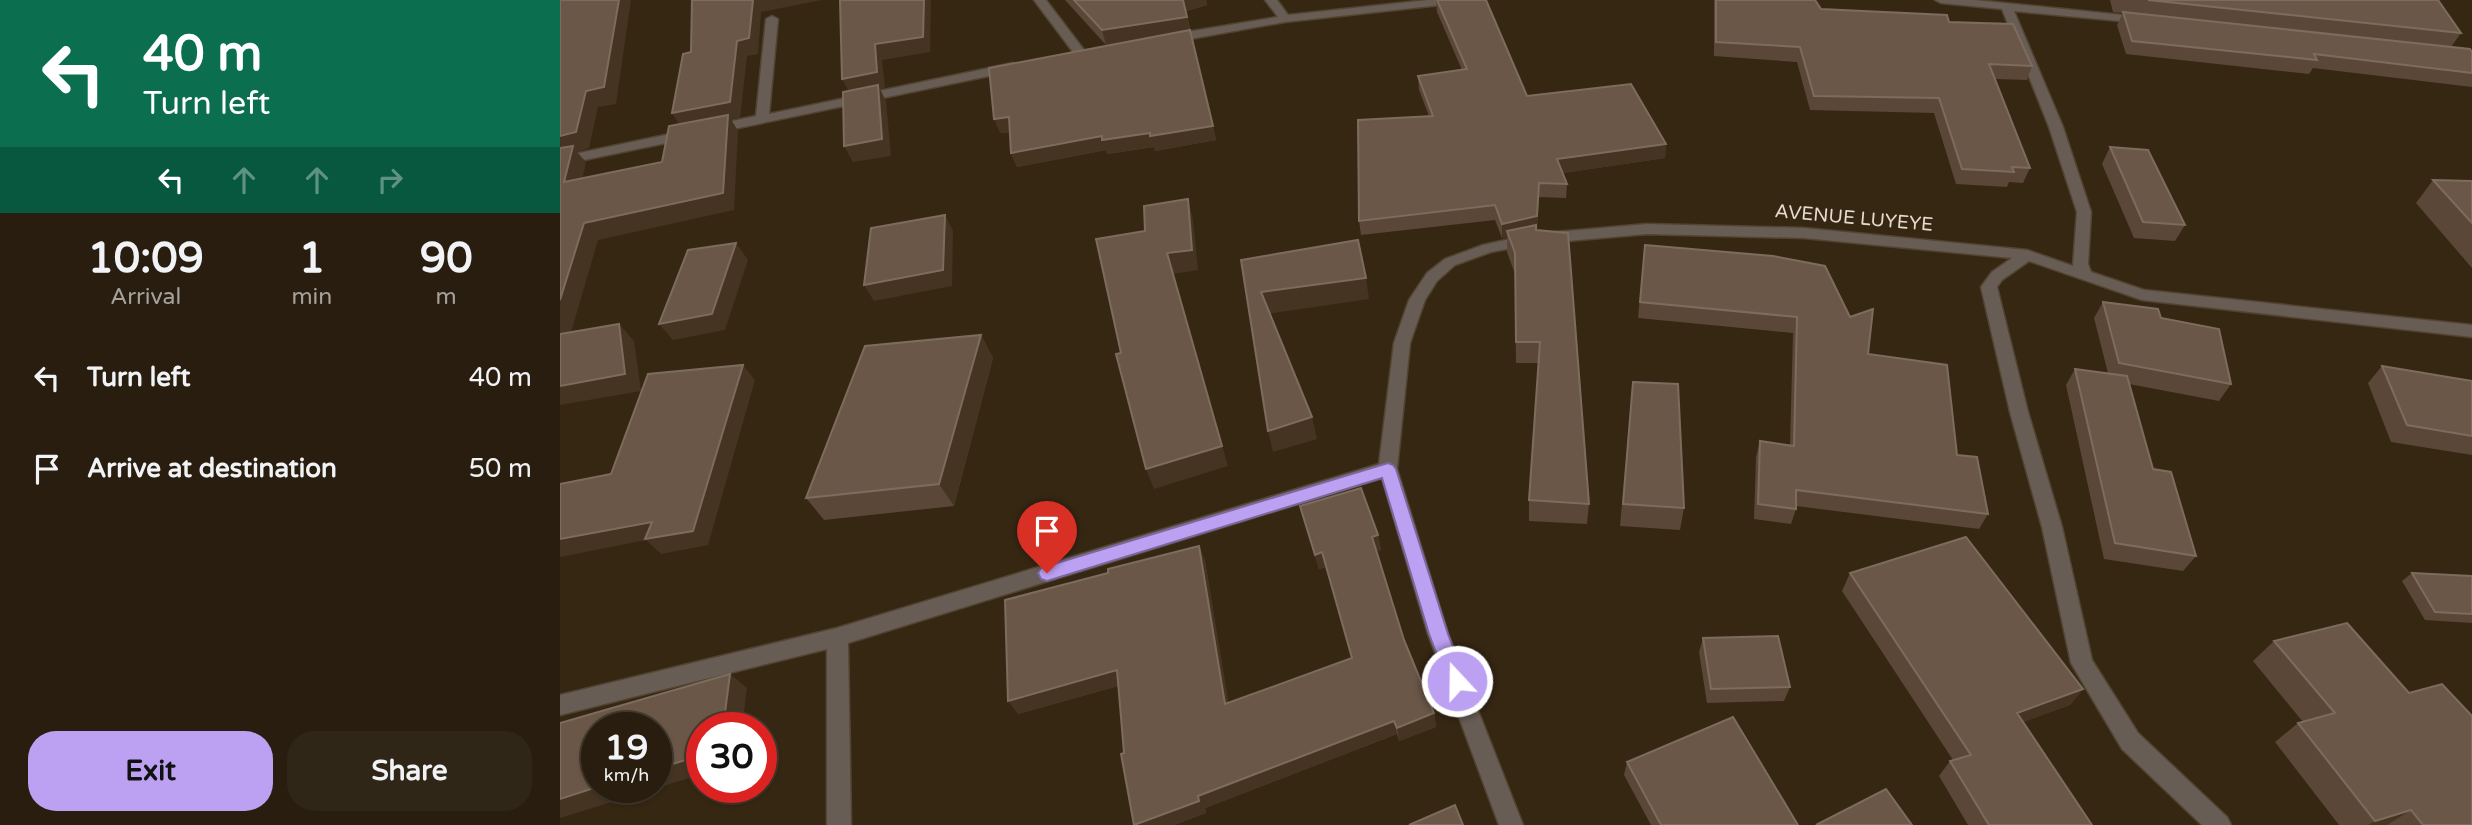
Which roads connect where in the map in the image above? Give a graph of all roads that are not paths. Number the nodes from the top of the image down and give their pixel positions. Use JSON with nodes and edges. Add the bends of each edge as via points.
{"nodes":[{"id":1,"x":1040,"y":0,"type":"edge"},
{"id":2,"x":1271,"y":0,"type":"edge"},
{"id":3,"x":1459,"y":0,"type":"edge"},
{"id":4,"x":1941,"y":0,"type":"edge"},
{"id":5,"x":2006,"y":6,"type":"junction"},
{"id":6,"x":772,"y":19,"type":"dead end"},
{"id":7,"x":1285,"y":19,"type":"junction"},
{"id":8,"x":2159,"y":22,"type":"edge"},
{"id":9,"x":1148,"y":42,"type":"edge"},
{"id":10,"x":1094,"y":51,"type":"edge"},
{"id":11,"x":1027,"y":64,"type":"edge"},
{"id":12,"x":762,"y":120,"type":"junction"},
{"id":13,"x":560,"y":161,"type":"edge"},
{"id":14,"x":2027,"y":255,"type":"junction"},
{"id":15,"x":2084,"y":274,"type":"junction"},
{"id":16,"x":2472,"y":331,"type":"edge"},
{"id":17,"x":1388,"y":469,"type":"junction"},
{"id":18,"x":837,"y":637,"type":"junction"},
{"id":19,"x":560,"y":705,"type":"edge"},
{"id":20,"x":839,"y":825,"type":"edge"},
{"id":21,"x":1511,"y":825,"type":"edge"},
{"id":22,"x":2219,"y":825,"type":"edge"}],
"edges":[{"from":1,"to":10,"type":"street","via":[[1074,55]]},
{"from":2,"to":7,"type":"street"},
{"from":3,"to":7,"type":"street"},
{"from":4,"to":5,"type":"street"},
{"from":5,"to":8,"type":"street"},
{"from":5,"to":15,"type":"street","via":[[2056,127],[2084,212],[2080,264]]},
{"from":6,"to":12,"type":"street"},
{"from":7,"to":9,"type":"street"},
{"from":11,"to":12,"type":"street"},
{"from":12,"to":13,"type":"street"},
{"from":14,"to":15,"type":"street","name":"AVENUE LUYEYE"},
{"from":14,"to":17,"type":"street","name":"AVENUE LUYEYE","via":[[1804,233],[1647,229],[1533,239],[1488,248],[1450,262],[1432,277],[1417,300],[1402,343]]},
{"from":14,"to":22,"type":"street","via":[[1989,287],[2052,527],[2082,663],[2130,741]]},
{"from":15,"to":16,"type":"street","name":"AVENUE LUYEYE","via":[[2142,295]]},
{"from":17,"to":18,"type":"street"},
{"from":17,"to":21,"type":"street","via":[[1438,634]]},
{"from":18,"to":19,"type":"street"},
{"from":18,"to":20,"type":"street"}]}
